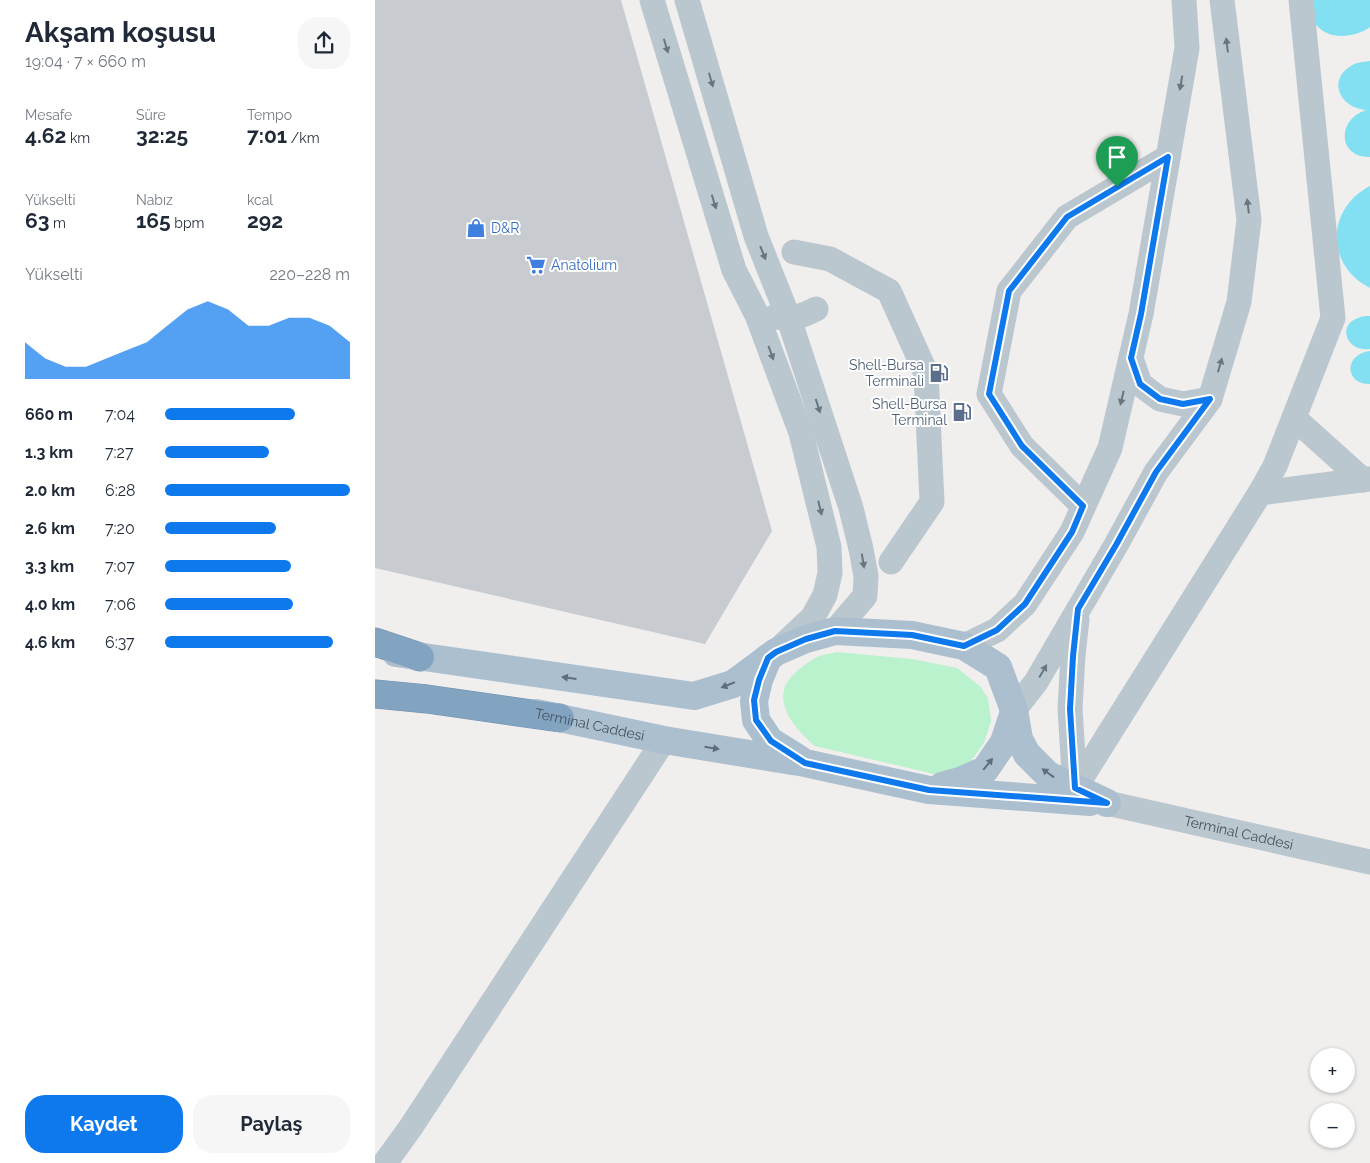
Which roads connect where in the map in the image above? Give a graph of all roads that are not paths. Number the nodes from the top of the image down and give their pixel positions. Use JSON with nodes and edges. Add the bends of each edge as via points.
{"nodes":[{"id":1,"x":651,"y":0,"type":"edge"},
{"id":2,"x":687,"y":0,"type":"edge"},
{"id":3,"x":1184,"y":0,"type":"edge"},
{"id":4,"x":1222,"y":0,"type":"edge"},
{"id":5,"x":1301,"y":0,"type":"edge"},
{"id":6,"x":1168,"y":157,"type":"junction"},
{"id":7,"x":794,"y":252,"type":"dead end"},
{"id":8,"x":816,"y":309,"type":"dead end"},
{"id":9,"x":757,"y":315,"type":"junction"},
{"id":10,"x":789,"y":319,"type":"junction"},
{"id":11,"x":1131,"y":358,"type":"junction"},
{"id":12,"x":1210,"y":399,"type":"junction"},
{"id":13,"x":1293,"y":418,"type":"junction"},
{"id":14,"x":1366,"y":479,"type":"edge"},
{"id":15,"x":1260,"y":494,"type":"junction"},
{"id":16,"x":1083,"y":506,"type":"junction"},
{"id":17,"x":891,"y":562,"type":"dead end"},
{"id":18,"x":1078,"y":609,"type":"junction"},
{"id":19,"x":835,"y":631,"type":"junction"},
{"id":20,"x":375,"y":642,"type":"edge"},
{"id":21,"x":964,"y":646,"type":"junction"},
{"id":22,"x":375,"y":649,"type":"edge"},
{"id":23,"x":772,"y":655,"type":"junction"},
{"id":24,"x":420,"y":657,"type":"junction"},
{"id":25,"x":375,"y":682,"type":"edge"},
{"id":26,"x":375,"y":694,"type":"edge"},
{"id":27,"x":1014,"y":710,"type":"junction"},
{"id":28,"x":560,"y":718,"type":"junction"},
{"id":29,"x":664,"y":740,"type":"junction"},
{"id":30,"x":805,"y":763,"type":"junction"},
{"id":31,"x":1075,"y":788,"type":"junction"},
{"id":32,"x":929,"y":790,"type":"junction"},
{"id":33,"x":1107,"y":803,"type":"junction"},
{"id":34,"x":1370,"y":862,"type":"edge"},
{"id":35,"x":385,"y":1163,"type":"edge"}],
"edges":[{"from":1,"to":9,"type":"street","one_way":true,"via":[[735,270]]},
{"from":2,"to":10,"type":"street","one_way":true,"via":[[756,236]]},
{"from":3,"to":6,"type":"street","one_way":true,"via":[[1187,48]]},
{"from":12,"to":4,"type":"street","one_way":true,"via":[[1239,302],[1249,220]]},
{"from":5,"to":13,"type":"street","via":[[1333,318]]},
{"from":6,"to":11,"type":"street"},
{"from":6,"to":16,"type":"street","via":[[1067,217],[1009,291],[989,394],[1022,446]]},
{"from":7,"to":17,"type":"street","via":[[830,259],[889,291],[926,373],[932,502]]},
{"from":8,"to":10,"type":"street"},
{"from":9,"to":10,"type":"street"},
{"from":9,"to":23,"type":"street","one_way":true,"via":[[801,433],[829,547],[825,595],[813,617]]},
{"from":10,"to":19,"type":"street","one_way":true,"via":[[851,508],[866,576],[865,596]]},
{"from":11,"to":12,"type":"street","via":[[1140,384],[1160,399],[1183,404]]},
{"from":11,"to":16,"type":"street","one_way":true,"via":[[1110,448]]},
{"from":12,"to":18,"type":"street","via":[[1156,472]]},
{"from":13,"to":14,"type":"street"},
{"from":13,"to":15,"type":"street","via":[[1275,466]]},
{"from":14,"to":15,"type":"street"},
{"from":15,"to":31,"type":"street"},
{"from":16,"to":21,"type":"street","via":[[1072,532],[1025,604],[997,630]]},
{"from":27,"to":18,"type":"street","one_way":true,"via":[[1036,682]]},
{"from":18,"to":31,"type":"street","via":[[1070,709]]},
{"from":19,"to":21,"type":"main road","name":"Terminal Caddesi","via":[[912,635]]},
{"from":19,"to":23,"type":"main road","name":"Terminal Caddesi","via":[[806,639]]},
{"from":20,"to":24,"type":"highway"},
{"from":21,"to":27,"type":"main road","name":"Terminal Caddesi","via":[[998,667]]},
{"from":22,"to":24,"type":"main road","name":"Terminal Caddesi"},
{"from":23,"to":24,"type":"main road","name":"Terminal Caddesi","one_way":true,"via":[[733,684],[694,696]]},
{"from":23,"to":30,"type":"main road","name":"Terminal Caddesi","via":[[759,680],[754,700],[756,720],[771,741]]},
{"from":25,"to":28,"type":"main road","name":"Terminal Caddesi","via":[[456,694]]},
{"from":26,"to":28,"type":"highway"},
{"from":31,"to":27,"type":"main road","name":"Terminal Caddesi","one_way":true,"via":[[1048,775],[1027,754],[1019,739]]},
{"from":32,"to":27,"type":"main road","name":"Terminal Caddesi","one_way":true,"via":[[985,770],[1004,742]]},
{"from":28,"to":29,"type":"main road","name":"Terminal Caddesi"},
{"from":29,"to":30,"type":"main road","name":"Terminal Caddesi","one_way":true},
{"from":29,"to":35,"type":"street"},
{"from":30,"to":32,"type":"main road","name":"Terminal Caddesi"},
{"from":31,"to":33,"type":"main road","name":"Terminal Caddesi"},
{"from":32,"to":33,"type":"main road","name":"Terminal Caddesi"},
{"from":33,"to":34,"type":"street","name":"Terminal Caddesi"}]}
